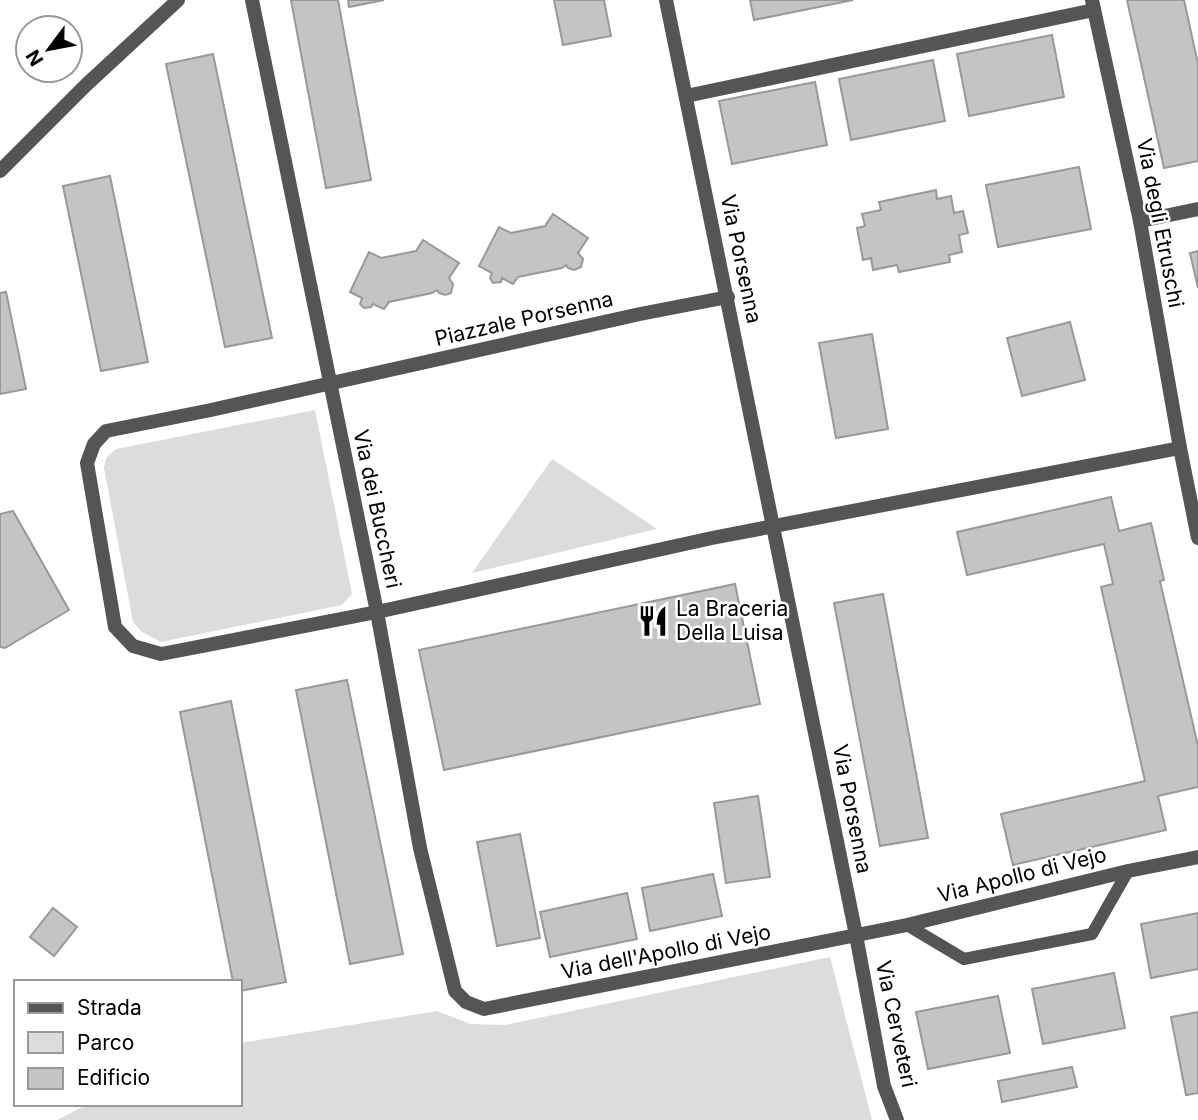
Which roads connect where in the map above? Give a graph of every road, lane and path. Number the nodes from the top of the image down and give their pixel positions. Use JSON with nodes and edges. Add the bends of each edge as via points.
{"nodes":[{"id":1,"x":178,"y":0,"type":"edge"},
{"id":2,"x":252,"y":0,"type":"edge"},
{"id":3,"x":666,"y":0,"type":"edge"},
{"id":4,"x":1093,"y":5,"type":"edge"},
{"id":5,"x":686,"y":96,"type":"junction"},
{"id":6,"x":0,"y":171,"type":"edge"},
{"id":7,"x":1198,"y":209,"type":"edge"},
{"id":8,"x":1140,"y":221,"type":"junction"},
{"id":9,"x":728,"y":298,"type":"junction"},
{"id":10,"x":329,"y":383,"type":"junction"},
{"id":11,"x":1180,"y":448,"type":"junction"},
{"id":12,"x":774,"y":527,"type":"junction"},
{"id":13,"x":1198,"y":538,"type":"edge"},
{"id":14,"x":377,"y":612,"type":"junction"},
{"id":15,"x":1198,"y":857,"type":"edge"},
{"id":16,"x":1128,"y":871,"type":"junction"},
{"id":17,"x":907,"y":925,"type":"junction"},
{"id":18,"x":856,"y":935,"type":"junction"},
{"id":19,"x":484,"y":1009,"type":"joint"},
{"id":20,"x":898,"y":1120,"type":"edge"}],
"edges":[{"from":1,"to":6,"type":"street"},
{"from":2,"to":10,"type":"street","name":"Via dei Buccheri"},
{"from":3,"to":5,"type":"street","name":"Via Porsenna"},
{"from":4,"to":5,"type":"street"},
{"from":4,"to":8,"type":"street","name":"Via degli Etruschi"},
{"from":5,"to":9,"type":"street","name":"Via Porsenna"},
{"from":7,"to":8,"type":"street"},
{"from":8,"to":11,"type":"street","name":"Via degli Etruschi"},
{"from":9,"to":10,"type":"street","name":"Piazzale Porsenna"},
{"from":9,"to":12,"type":"street","name":"Via Porsenna"},
{"from":10,"to":14,"type":"street","name":"Via dei Buccheri"},
{"from":10,"to":14,"type":"street","name":"Piazzale Porsenna","via":[[106,431],[94,444],[87,463],[115,627],[133,646],[161,654]]},
{"from":11,"to":12,"type":"street"},
{"from":11,"to":13,"type":"street","name":"Via degli Etruschi"},
{"from":12,"to":14,"type":"street"},
{"from":12,"to":18,"type":"street","name":"Via Porsenna"},
{"from":14,"to":19,"type":"street","name":"Via dei Buccheri","via":[[420,848],[455,991],[466,1002]]},
{"from":15,"to":16,"type":"street","name":"Via Apollo di Vejo"},
{"from":16,"to":17,"type":"street","name":"Via Apollo di Vejo"},
{"from":16,"to":17,"type":"lane","via":[[1092,934],[964,959]]},
{"from":17,"to":18,"type":"street","name":"Via Apollo di Vejo"},
{"from":18,"to":19,"type":"street","name":"Via dell'Apollo di Vejo"},
{"from":18,"to":20,"type":"street","name":"Via Cerveteri","via":[[884,1086]]}]}
